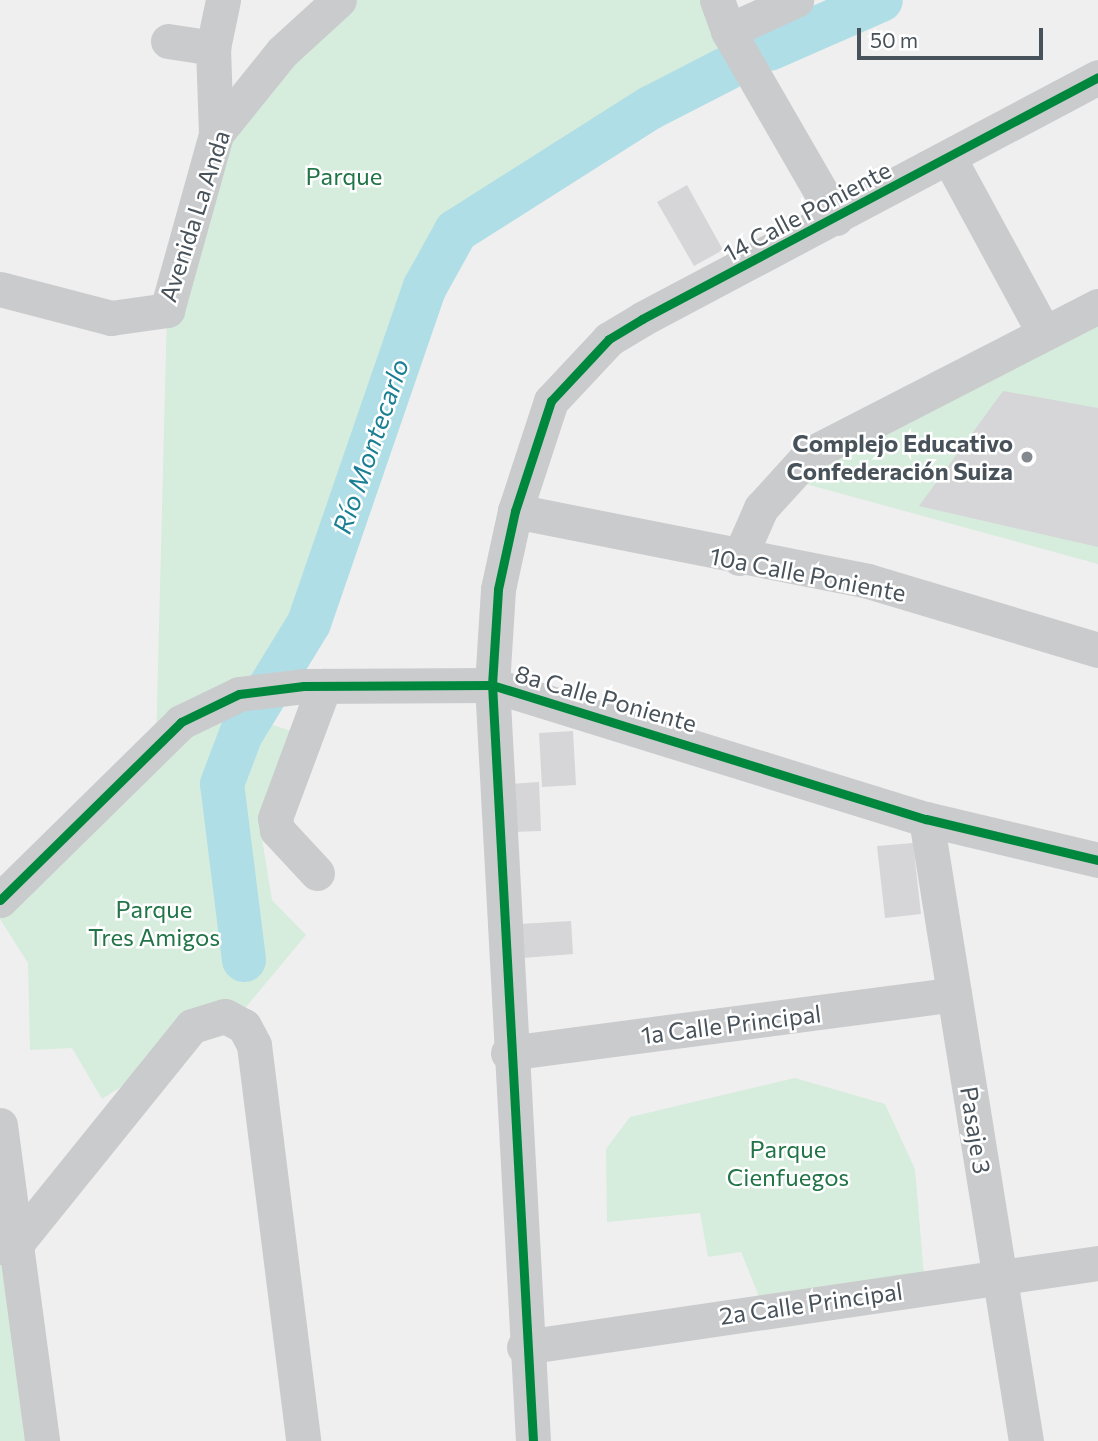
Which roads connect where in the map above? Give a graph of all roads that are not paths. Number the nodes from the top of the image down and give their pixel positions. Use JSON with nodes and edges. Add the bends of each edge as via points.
{"nodes":[{"id":1,"x":223,"y":0,"type":"edge"},
{"id":2,"x":339,"y":0,"type":"edge"},
{"id":3,"x":796,"y":0,"type":"edge"},
{"id":4,"x":722,"y":15,"type":"edge"},
{"id":5,"x":168,"y":41,"type":"dead end"},
{"id":6,"x":213,"y":48,"type":"junction"},
{"id":7,"x":1098,"y":78,"type":"edge"},
{"id":8,"x":216,"y":134,"type":"junction"},
{"id":9,"x":949,"y":158,"type":"junction"},
{"id":10,"x":836,"y":218,"type":"junction"},
{"id":11,"x":0,"y":289,"type":"edge"},
{"id":12,"x":1098,"y":306,"type":"edge"},
{"id":13,"x":1044,"y":333,"type":"junction"},
{"id":14,"x":515,"y":511,"type":"junction"},
{"id":15,"x":739,"y":558,"type":"junction"},
{"id":16,"x":1098,"y":650,"type":"edge"},
{"id":17,"x":492,"y":685,"type":"junction"},
{"id":18,"x":314,"y":686,"type":"junction"},
{"id":19,"x":926,"y":819,"type":"junction"},
{"id":20,"x":1098,"y":860,"type":"edge"},
{"id":21,"x":317,"y":873,"type":"dead end"},
{"id":22,"x":0,"y":900,"type":"edge"},
{"id":23,"x":954,"y":994,"type":"junction"},
{"id":24,"x":508,"y":1053,"type":"junction"},
{"id":25,"x":0,"y":1125,"type":"edge"},
{"id":26,"x":8,"y":1245,"type":"edge"},
{"id":27,"x":1098,"y":1263,"type":"edge"},
{"id":28,"x":999,"y":1276,"type":"junction"},
{"id":29,"x":524,"y":1347,"type":"junction"},
{"id":30,"x":42,"y":1441,"type":"edge"},
{"id":31,"x":303,"y":1441,"type":"edge"},
{"id":32,"x":533,"y":1441,"type":"edge"},
{"id":33,"x":1026,"y":1441,"type":"edge"}],
"edges":[{"from":1,"to":6,"type":"street"},
{"from":2,"to":8,"type":"street","name":"Avenida La Anda","via":[[282,51]]},
{"from":3,"to":4,"type":"street"},
{"from":4,"to":10,"type":"street"},
{"from":5,"to":6,"type":"street"},
{"from":6,"to":8,"type":"street"},
{"from":7,"to":9,"type":"street","name":"14 Calle Poniente"},
{"from":8,"to":11,"type":"street","name":"Avenida La Anda","via":[[167,310],[111,318]]},
{"from":9,"to":10,"type":"street","name":"14 Calle Poniente"},
{"from":9,"to":13,"type":"street"},
{"from":10,"to":14,"type":"street","name":"14 Calle Poniente","via":[[609,339],[551,401]]},
{"from":12,"to":13,"type":"street"},
{"from":13,"to":15,"type":"street","via":[[810,454],[761,508]]},
{"from":14,"to":15,"type":"street","name":"10a Calle Poniente"},
{"from":14,"to":17,"type":"street","via":[[498,589]]},
{"from":15,"to":16,"type":"street","name":"10a Calle Poniente","via":[[868,581]]},
{"from":17,"to":18,"type":"street","name":"8a Calle Poniente"},
{"from":17,"to":19,"type":"street","name":"8a Calle Poniente"},
{"from":17,"to":24,"type":"street"},
{"from":18,"to":21,"type":"street","via":[[275,818],[277,830]]},
{"from":18,"to":22,"type":"street","name":"8a Calle Poniente","via":[[239,694],[181,722]]},
{"from":19,"to":20,"type":"street","name":"8a Calle Poniente"},
{"from":19,"to":23,"type":"street","name":"Pasaje 3"},
{"from":23,"to":24,"type":"street","name":"1a Calle Principal"},
{"from":23,"to":28,"type":"street","name":"Pasaje 3"},
{"from":24,"to":29,"type":"street"},
{"from":25,"to":26,"type":"street"},
{"from":26,"to":30,"type":"street"},
{"from":26,"to":31,"type":"street","via":[[192,1026],[225,1016],[244,1026],[254,1045]]},
{"from":27,"to":28,"type":"street","name":"2a Calle Principal"},
{"from":28,"to":29,"type":"street","name":"2a Calle Principal"},
{"from":28,"to":33,"type":"street","name":"Pasaje 3"},
{"from":29,"to":32,"type":"street"}]}
